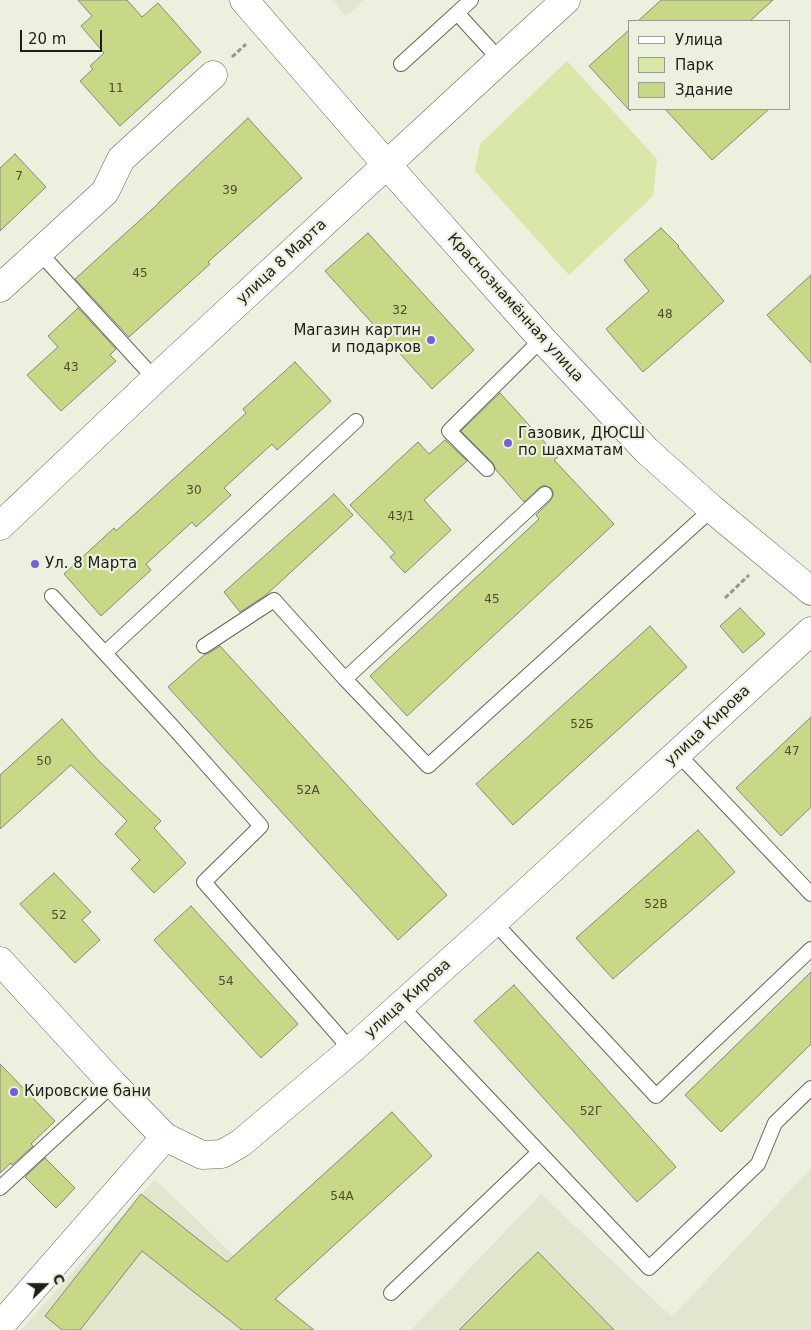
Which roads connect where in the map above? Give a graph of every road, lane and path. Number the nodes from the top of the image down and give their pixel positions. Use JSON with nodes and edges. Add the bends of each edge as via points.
{"nodes":[{"id":1,"x":244,"y":0,"type":"edge"},
{"id":2,"x":471,"y":0,"type":"edge"},
{"id":3,"x":566,"y":0,"type":"edge"},
{"id":4,"x":457,"y":13,"type":"junction"},
{"id":5,"x":266,"y":25,"type":"junction"},
{"id":6,"x":500,"y":60,"type":"junction"},
{"id":7,"x":401,"y":64,"type":"dead end"},
{"id":8,"x":213,"y":75,"type":"joint"},
{"id":9,"x":387,"y":165,"type":"junction"},
{"id":10,"x":39,"y":252,"type":"junction"},
{"id":11,"x":0,"y":288,"type":"edge"},
{"id":12,"x":542,"y":339,"type":"junction"},
{"id":13,"x":155,"y":380,"type":"junction"},
{"id":14,"x":356,"y":421,"type":"dead end"},
{"id":15,"x":487,"y":469,"type":"dead end"},
{"id":16,"x":546,"y":494,"type":"dead end"},
{"id":17,"x":712,"y":509,"type":"junction"},
{"id":18,"x":0,"y":526,"type":"edge"},
{"id":19,"x":811,"y":591,"type":"edge"},
{"id":20,"x":52,"y":596,"type":"dead end"},
{"id":21,"x":811,"y":631,"type":"edge"},
{"id":22,"x":204,"y":646,"type":"dead end"},
{"id":23,"x":105,"y":653,"type":"junction"},
{"id":24,"x":346,"y":679,"type":"junction"},
{"id":25,"x":678,"y":754,"type":"junction"},
{"id":26,"x":811,"y":894,"type":"edge"},
{"id":27,"x":494,"y":922,"type":"junction"},
{"id":28,"x":811,"y":949,"type":"edge"},
{"id":29,"x":0,"y":961,"type":"edge"},
{"id":30,"x":402,"y":1006,"type":"junction"},
{"id":31,"x":352,"y":1050,"type":"junction"},
{"id":32,"x":113,"y":1084,"type":"junction"},
{"id":33,"x":811,"y":1088,"type":"edge"},
{"id":34,"x":165,"y":1137,"type":"junction"},
{"id":35,"x":539,"y":1152,"type":"junction"},
{"id":36,"x":0,"y":1188,"type":"edge"},
{"id":37,"x":391,"y":1293,"type":"dead end"},
{"id":38,"x":0,"y":1326,"type":"edge"}],
"edges":[{"from":1,"to":5,"type":"main road","name":"Краснознамённая улица"},
{"from":2,"to":4,"type":"lane"},
{"from":3,"to":6,"type":"main road","name":"улица 8 Марта"},
{"from":4,"to":6,"type":"lane"},
{"from":4,"to":7,"type":"lane"},
{"from":5,"to":8,"type":"path"},
{"from":5,"to":9,"type":"main road","name":"Краснознамённая улица"},
{"from":6,"to":9,"type":"main road","name":"улица 8 Марта"},
{"from":8,"to":10,"type":"main road","via":[[121,159],[105,192]]},
{"from":9,"to":12,"type":"main road","name":"Краснознамённая улица"},
{"from":9,"to":13,"type":"main road","name":"улица 8 Марта"},
{"from":10,"to":11,"type":"main road"},
{"from":10,"to":13,"type":"lane"},
{"from":12,"to":15,"type":"lane","via":[[449,431]]},
{"from":12,"to":17,"type":"main road","name":"Краснознамённая улица","via":[[648,451]]},
{"from":13,"to":18,"type":"main road","name":"улица 8 Марта"},
{"from":14,"to":23,"type":"lane"},
{"from":16,"to":24,"type":"lane"},
{"from":17,"to":19,"type":"main road","name":"Краснознамённая улица"},
{"from":17,"to":24,"type":"lane","via":[[428,766]]},
{"from":20,"to":23,"type":"lane"},
{"from":21,"to":25,"type":"main road","name":"улица Кирова"},
{"from":22,"to":24,"type":"lane","via":[[274,600]]},
{"from":23,"to":31,"type":"lane","via":[[261,826],[204,882]]},
{"from":25,"to":26,"type":"lane"},
{"from":25,"to":27,"type":"main road","name":"улица Кирова"},
{"from":27,"to":28,"type":"lane","via":[[656,1096]]},
{"from":27,"to":30,"type":"main road","name":"улица Кирова"},
{"from":29,"to":32,"type":"main road","name":"улица Кирова"},
{"from":30,"to":31,"type":"main road","name":"улица Кирова"},
{"from":30,"to":35,"type":"lane"},
{"from":31,"to":34,"type":"main road","name":"улица Кирова","via":[[241,1144],[222,1154],[202,1155]]},
{"from":32,"to":34,"type":"main road","name":"улица Кирова"},
{"from":32,"to":36,"type":"lane"},
{"from":33,"to":35,"type":"lane","via":[[775,1123],[758,1164],[649,1268]]},
{"from":34,"to":38,"type":"main road"},
{"from":35,"to":37,"type":"lane"}]}
